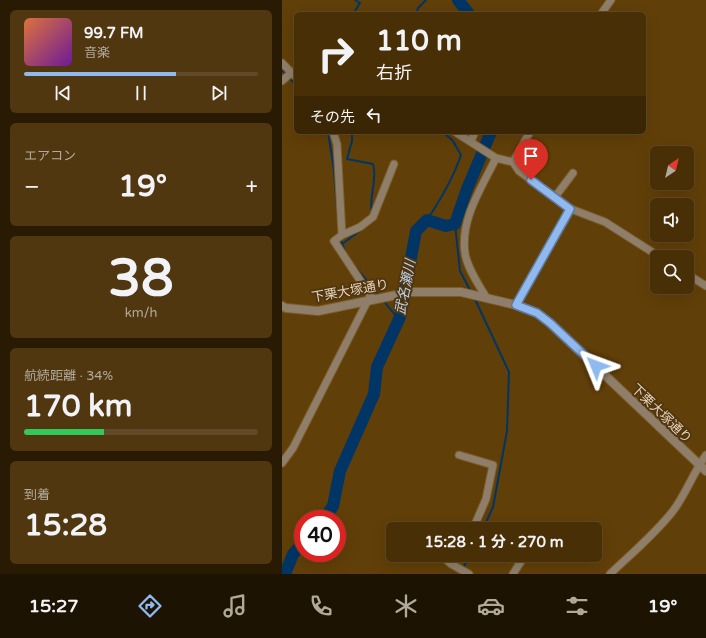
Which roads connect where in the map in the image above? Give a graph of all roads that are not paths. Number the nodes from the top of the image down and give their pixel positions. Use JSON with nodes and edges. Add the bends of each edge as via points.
{"nodes":[{"id":1,"x":611,"y":0,"type":"edge"},
{"id":2,"x":602,"y":12,"type":"edge"},
{"id":3,"x":282,"y":63,"type":"edge"},
{"id":4,"x":294,"y":74,"type":"edge"},
{"id":5,"x":282,"y":81,"type":"edge"},
{"id":6,"x":334,"y":134,"type":"edge"},
{"id":7,"x":458,"y":134,"type":"edge"},
{"id":8,"x":474,"y":134,"type":"edge"},
{"id":9,"x":529,"y":134,"type":"edge"},
{"id":10,"x":472,"y":142,"type":"junction"},
{"id":11,"x":494,"y":156,"type":"junction"},
{"id":12,"x":512,"y":162,"type":"junction"},
{"id":13,"x":394,"y":164,"type":"dead end"},
{"id":14,"x":573,"y":172,"type":"dead end"},
{"id":15,"x":555,"y":197,"type":"junction"},
{"id":16,"x":570,"y":209,"type":"junction"},
{"id":17,"x":342,"y":235,"type":"junction"},
{"id":18,"x":650,"y":251,"type":"edge"},
{"id":19,"x":694,"y":278,"type":"edge"},
{"id":20,"x":706,"y":286,"type":"edge"},
{"id":21,"x":485,"y":297,"type":"junction"},
{"id":22,"x":370,"y":300,"type":"junction"},
{"id":23,"x":516,"y":305,"type":"junction"},
{"id":24,"x":282,"y":306,"type":"edge"},
{"id":25,"x":459,"y":455,"type":"dead end"},
{"id":26,"x":706,"y":455,"type":"edge"},
{"id":27,"x":282,"y":463,"type":"edge"},
{"id":28,"x":699,"y":464,"type":"junction"},
{"id":29,"x":706,"y":471,"type":"edge"},
{"id":30,"x":476,"y":522,"type":"edge"},
{"id":31,"x":521,"y":562,"type":"edge"},
{"id":32,"x":451,"y":564,"type":"edge"},
{"id":33,"x":469,"y":574,"type":"edge"},
{"id":34,"x":513,"y":574,"type":"edge"},
{"id":35,"x":610,"y":574,"type":"edge"}],
"edges":[{"from":1,"to":2,"type":"street"},
{"from":3,"to":4,"type":"street"},
{"from":4,"to":5,"type":"street"},
{"from":6,"to":17,"type":"street","via":[[337,144]]},
{"from":7,"to":10,"type":"street"},
{"from":8,"to":10,"type":"street"},
{"from":9,"to":12,"type":"street"},
{"from":10,"to":11,"type":"street"},
{"from":11,"to":12,"type":"street"},
{"from":11,"to":21,"type":"street","via":[[469,214],[465,232],[465,254]]},
{"from":12,"to":15,"type":"street","via":[[519,171]]},
{"from":13,"to":17,"type":"street","via":[[373,217],[360,227]]},
{"from":14,"to":15,"type":"street"},
{"from":15,"to":16,"type":"street"},
{"from":16,"to":18,"type":"street","via":[[605,222]]},
{"from":16,"to":23,"type":"street"},
{"from":17,"to":22,"type":"street","via":[[334,241]]},
{"from":19,"to":20,"type":"street"},
{"from":21,"to":22,"type":"street","name":"下栗大塚通り","via":[[461,292],[411,292]]},
{"from":21,"to":23,"type":"street","name":"下栗大塚通り"},
{"from":22,"to":24,"type":"street","name":"下栗大塚通り","via":[[318,311]]},
{"from":22,"to":27,"type":"street","via":[[293,448]]},
{"from":23,"to":28,"type":"street","name":"下栗大塚通り","via":[[537,313],[550,323]]},
{"from":25,"to":30,"type":"street","via":[[493,465],[486,499]]},
{"from":26,"to":28,"type":"street"},
{"from":28,"to":29,"type":"street","name":"下栗大塚通り"},
{"from":28,"to":35,"type":"street","via":[[674,509]]},
{"from":31,"to":34,"type":"street"},
{"from":32,"to":33,"type":"street"}]}
